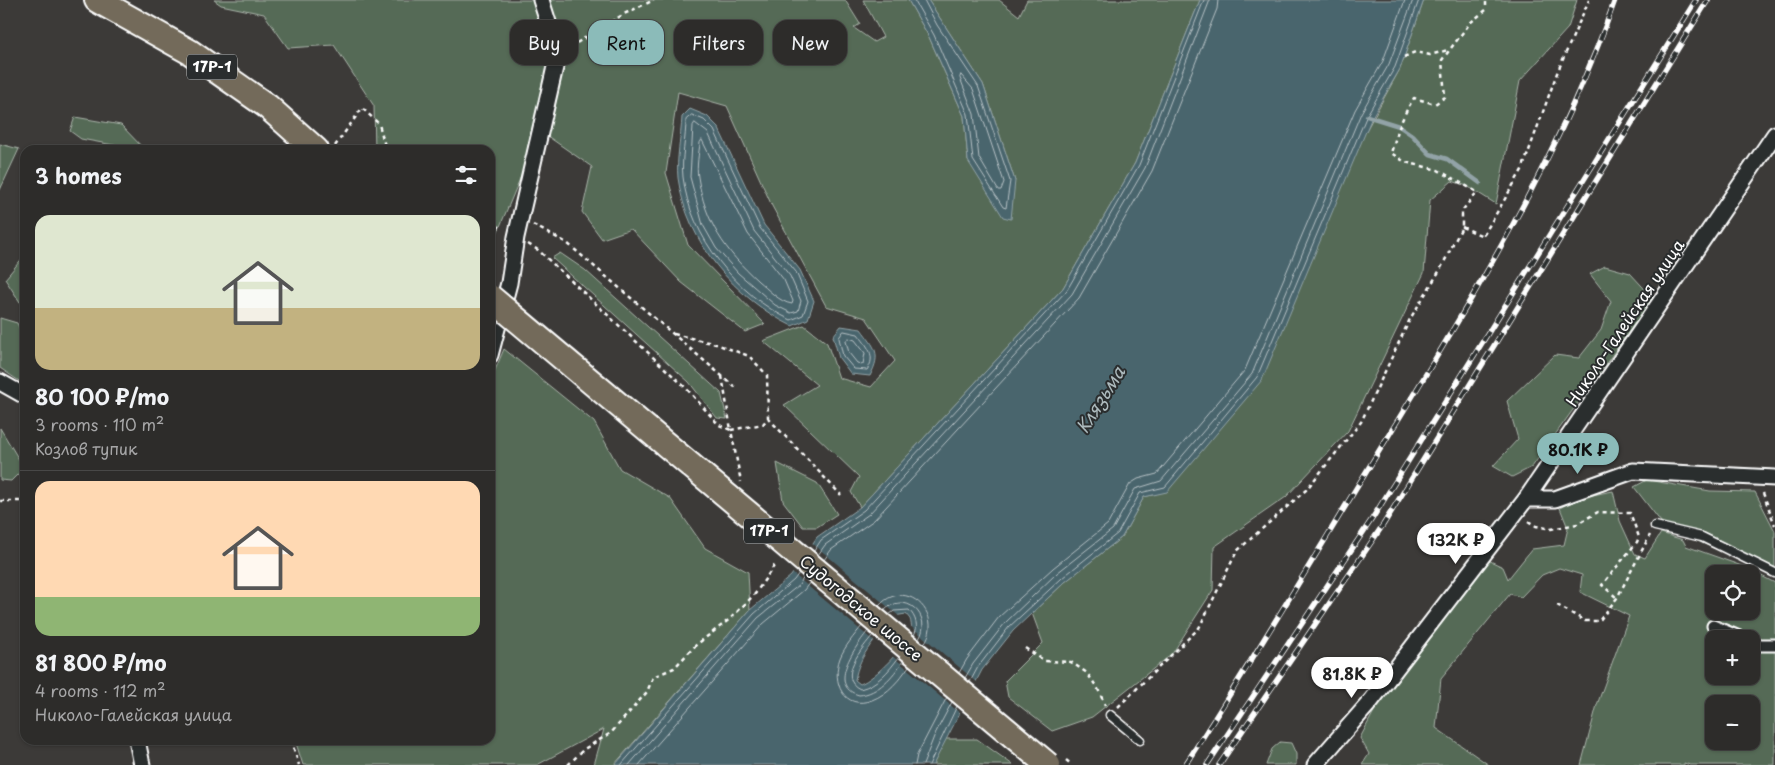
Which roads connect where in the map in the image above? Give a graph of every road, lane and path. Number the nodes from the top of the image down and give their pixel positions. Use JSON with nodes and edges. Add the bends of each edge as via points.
{"nodes":[{"id":1,"x":97,"y":0,"type":"edge"},
{"id":2,"x":542,"y":0,"type":"edge"},
{"id":3,"x":654,"y":0,"type":"edge"},
{"id":4,"x":1486,"y":0,"type":"edge"},
{"id":5,"x":1589,"y":0,"type":"edge"},
{"id":6,"x":548,"y":20,"type":"edge"},
{"id":7,"x":578,"y":42,"type":"edge"},
{"id":8,"x":1449,"y":49,"type":"junction"},
{"id":9,"x":1404,"y":57,"type":"dead end"},
{"id":10,"x":555,"y":65,"type":"edge"},
{"id":11,"x":1775,"y":134,"type":"edge"},
{"id":12,"x":322,"y":145,"type":"edge"},
{"id":13,"x":329,"y":145,"type":"edge"},
{"id":14,"x":385,"y":145,"type":"edge"},
{"id":15,"x":520,"y":219,"type":"junction"},
{"id":16,"x":1462,"y":227,"type":"junction"},
{"id":17,"x":516,"y":237,"type":"junction"},
{"id":18,"x":495,"y":301,"type":"edge"},
{"id":19,"x":674,"y":334,"type":"junction"},
{"id":20,"x":495,"y":336,"type":"edge"},
{"id":21,"x":722,"y":376,"type":"junction"},
{"id":22,"x":0,"y":382,"type":"edge"},
{"id":23,"x":736,"y":388,"type":"dead end"},
{"id":24,"x":20,"y":393,"type":"edge"},
{"id":25,"x":768,"y":418,"type":"junction"},
{"id":26,"x":731,"y":430,"type":"junction"},
{"id":27,"x":1758,"y":477,"type":"junction"},
{"id":28,"x":1775,"y":478,"type":"edge"},
{"id":29,"x":742,"y":489,"type":"dead end"},
{"id":30,"x":841,"y":495,"type":"dead end"},
{"id":31,"x":1526,"y":499,"type":"junction"},
{"id":32,"x":0,"y":501,"type":"edge"},
{"id":33,"x":20,"y":501,"type":"edge"},
{"id":34,"x":1516,"y":513,"type":"junction"},
{"id":35,"x":1775,"y":525,"type":"edge"},
{"id":36,"x":1655,"y":526,"type":"joint"},
{"id":37,"x":778,"y":555,"type":"dead end"},
{"id":38,"x":1775,"y":573,"type":"edge"},
{"id":39,"x":1617,"y":598,"type":"junction"},
{"id":40,"x":1557,"y":605,"type":"dead end"},
{"id":41,"x":1713,"y":626,"type":"dead end"},
{"id":42,"x":1723,"y":630,"type":"edge"},
{"id":43,"x":1760,"y":645,"type":"edge"},
{"id":44,"x":1775,"y":645,"type":"edge"},
{"id":45,"x":1025,"y":648,"type":"dead end"},
{"id":46,"x":1110,"y":715,"type":"junction"},
{"id":47,"x":1140,"y":740,"type":"dead end"},
{"id":48,"x":138,"y":745,"type":"edge"},
{"id":49,"x":293,"y":745,"type":"edge"},
{"id":50,"x":142,"y":765,"type":"edge"},
{"id":51,"x":299,"y":765,"type":"edge"},
{"id":52,"x":568,"y":765,"type":"edge"},
{"id":53,"x":1048,"y":765,"type":"edge"},
{"id":54,"x":1315,"y":765,"type":"edge"}],
"edges":[{"from":1,"to":12,"type":"main road","number":"17Р-1","via":[[190,52]]},
{"from":2,"to":6,"type":"street"},
{"from":3,"to":7,"type":"path"},
{"from":4,"to":8,"type":"path","via":[[1486,10],[1470,23]]},
{"from":5,"to":16,"type":"path","via":[[1557,73],[1522,170],[1483,236]]},
{"from":8,"to":9,"type":"path","via":[[1430,55],[1415,52]]},
{"from":8,"to":16,"type":"path","via":[[1442,60],[1446,97],[1435,104],[1414,98],[1402,115],[1391,154],[1405,162],[1438,170],[1477,192],[1462,211]]},
{"from":10,"to":15,"type":"street"},
{"from":11,"to":31,"type":"street","name":"Николо-Галейская улица"},
{"from":13,"to":14,"type":"path","via":[[362,108],[379,124]]},
{"from":15,"to":17,"type":"street"},
{"from":15,"to":19,"type":"path","via":[[567,243]]},
{"from":16,"to":46,"type":"path","via":[[1410,319],[1361,422],[1306,490],[1237,551],[1199,628]]},
{"from":17,"to":20,"type":"street","via":[[509,283]]},
{"from":17,"to":26,"type":"path","via":[[538,250],[685,387],[719,425]]},
{"from":18,"to":53,"type":"main road","name":"Судогодское шоссе","number":"17Р-1","bridge":true},
{"from":19,"to":21,"type":"path"},
{"from":19,"to":25,"type":"path","via":[[749,356],[767,375]]},
{"from":21,"to":23,"type":"path"},
{"from":21,"to":26,"type":"path"},
{"from":22,"to":24,"type":"street"},
{"from":25,"to":26,"type":"path","via":[[763,424]]},
{"from":25,"to":30,"type":"path"},
{"from":26,"to":29,"type":"path"},
{"from":27,"to":28,"type":"street"},
{"from":27,"to":31,"type":"street","via":[[1633,472],[1555,500]]},
{"from":27,"to":35,"type":"path"},
{"from":31,"to":34,"type":"street","name":"Николо-Галейская улица"},
{"from":32,"to":33,"type":"path"},
{"from":34,"to":39,"type":"path","via":[[1536,526],[1552,529],[1577,524],[1598,512],[1630,513],[1638,542],[1602,586]]},
{"from":34,"to":54,"type":"street","name":"Николо-Галейская улица","via":[[1370,701]]},
{"from":36,"to":38,"type":"lane","via":[[1702,537]]},
{"from":36,"to":39,"type":"path"},
{"from":37,"to":52,"type":"path","via":[[776,564],[755,594],[674,668],[653,677],[647,692],[611,733],[584,749]]},
{"from":39,"to":40,"type":"path","via":[[1599,621],[1585,622]]},
{"from":41,"to":42,"type":"street"},
{"from":43,"to":44,"type":"street"},
{"from":45,"to":46,"type":"path","via":[[1045,661],[1071,662],[1087,673]]},
{"from":46,"to":47,"type":"lane"},
{"from":48,"to":50,"type":"street"},
{"from":49,"to":51,"type":"path"}]}
